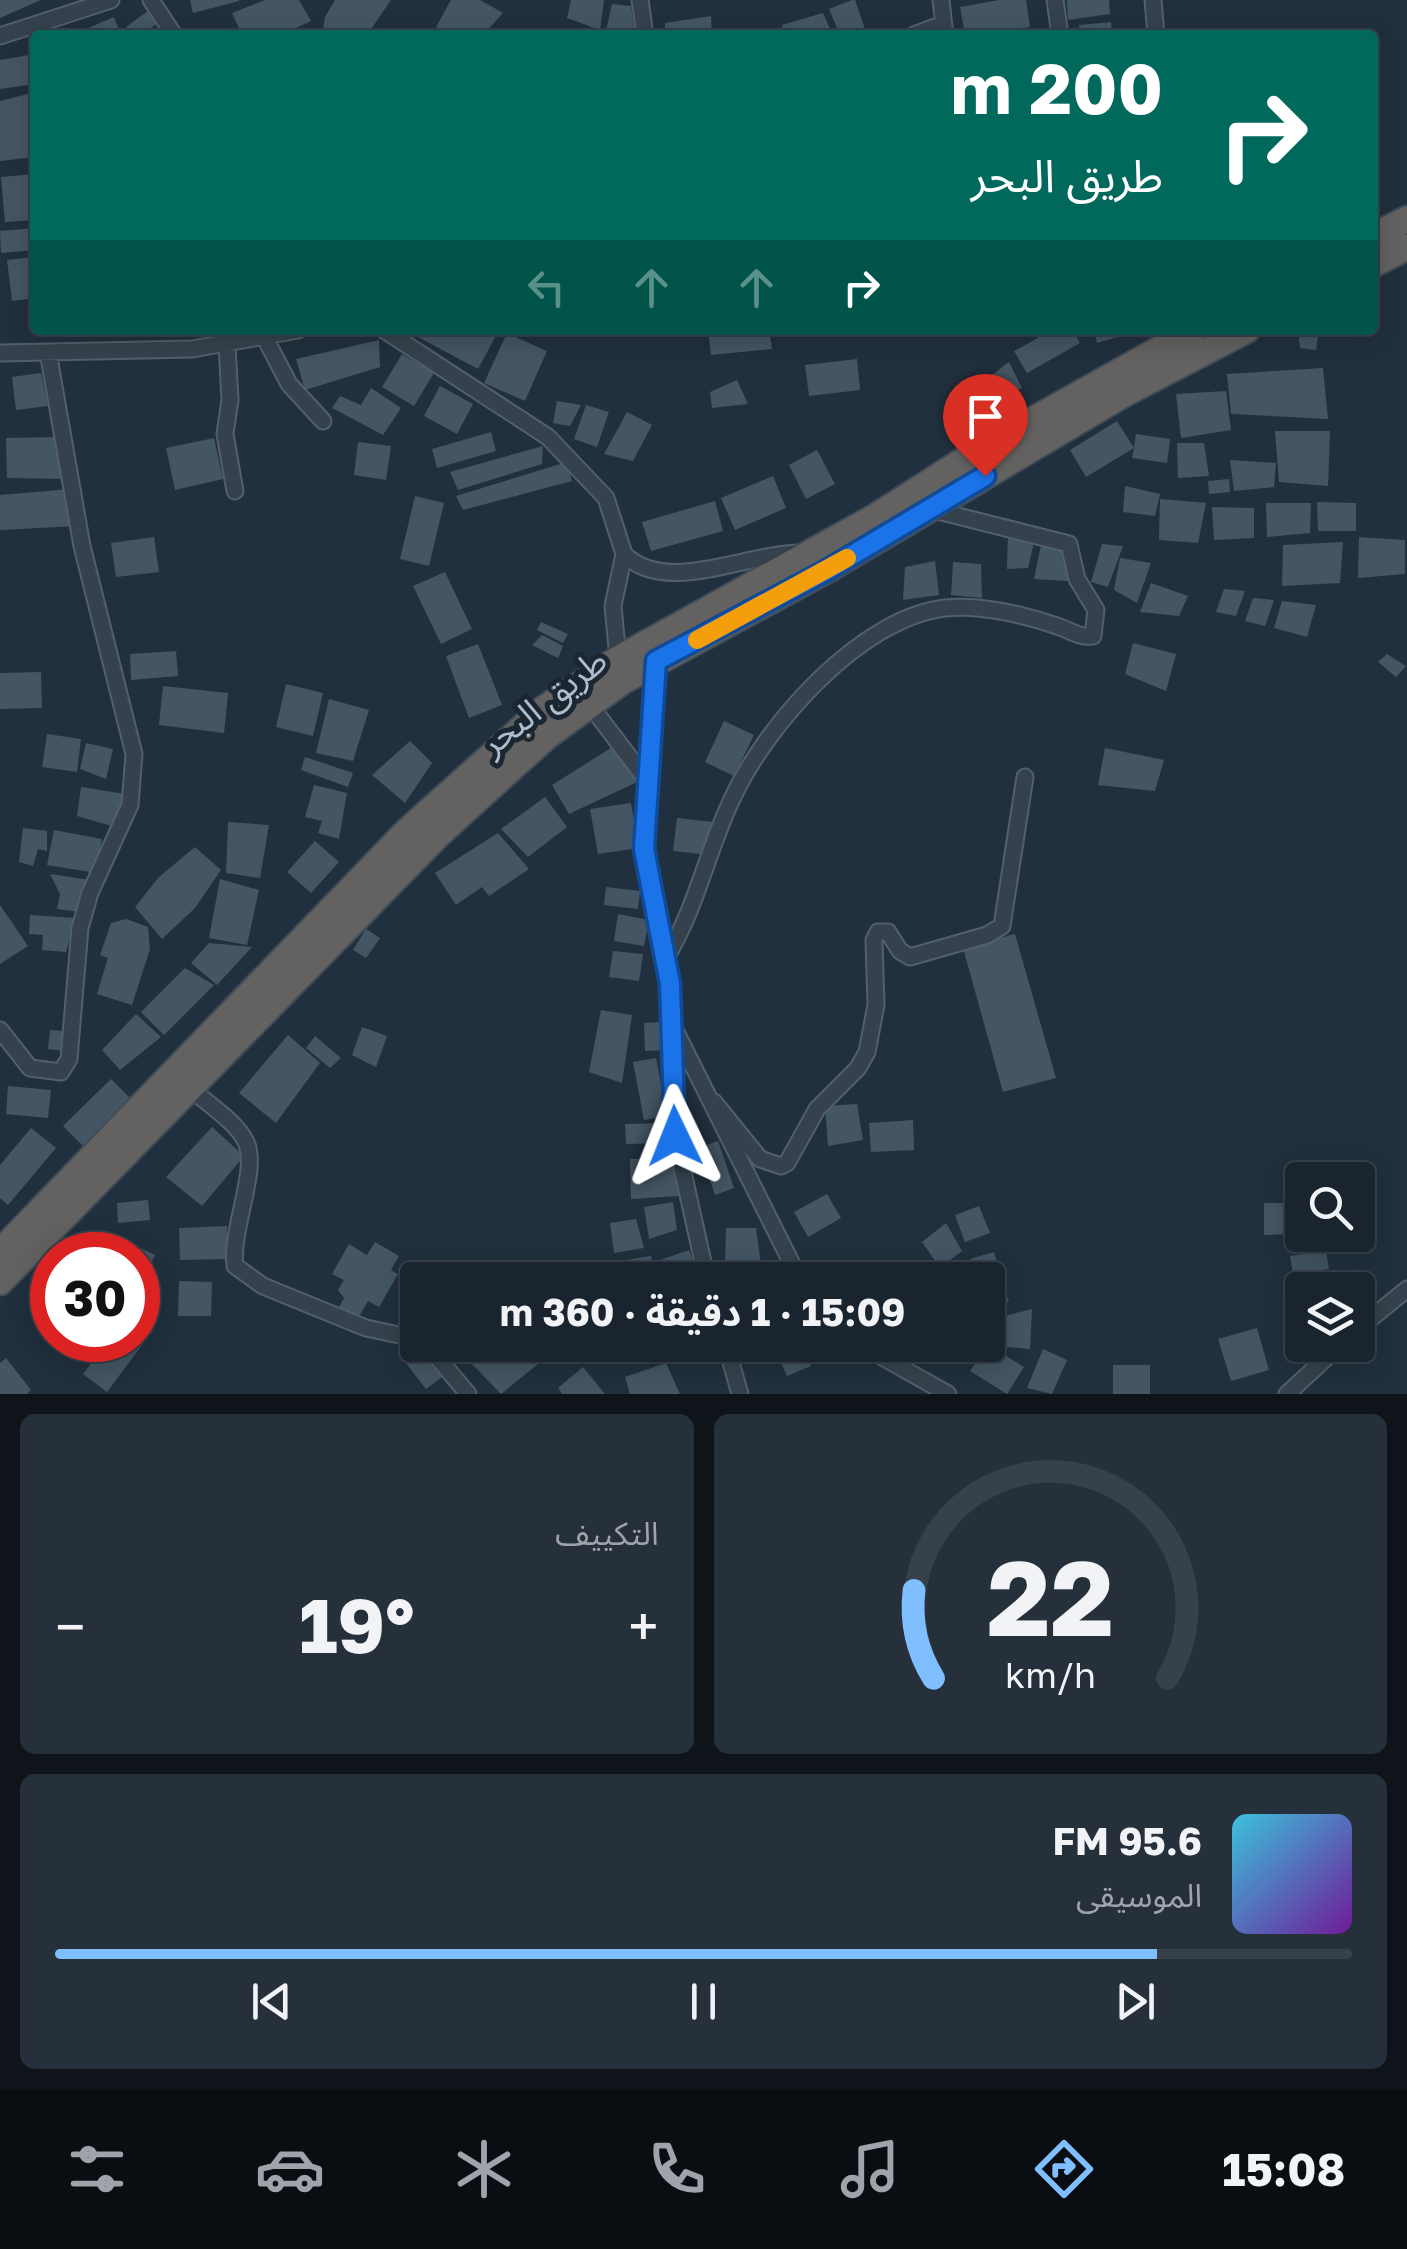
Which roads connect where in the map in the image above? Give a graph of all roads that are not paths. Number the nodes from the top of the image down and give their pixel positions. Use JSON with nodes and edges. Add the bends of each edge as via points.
{"nodes":[{"id":1,"x":110,"y":0,"type":"edge"},
{"id":2,"x":151,"y":0,"type":"edge"},
{"id":3,"x":640,"y":0,"type":"edge"},
{"id":4,"x":941,"y":0,"type":"edge"},
{"id":5,"x":1055,"y":0,"type":"edge"},
{"id":6,"x":1153,"y":0,"type":"edge"},
{"id":7,"x":944,"y":29,"type":"edge"},
{"id":8,"x":171,"y":30,"type":"edge"},
{"id":9,"x":644,"y":30,"type":"edge"},
{"id":10,"x":1059,"y":30,"type":"edge"},
{"id":11,"x":1156,"y":30,"type":"edge"},
{"id":12,"x":0,"y":36,"type":"edge"},
{"id":13,"x":1407,"y":219,"type":"edge"},
{"id":14,"x":1378,"y":234,"type":"edge"},
{"id":15,"x":1407,"y":246,"type":"edge"},
{"id":16,"x":1378,"y":262,"type":"edge"},
{"id":17,"x":277,"y":335,"type":"edge"},
{"id":18,"x":392,"y":335,"type":"edge"},
{"id":19,"x":1186,"y":335,"type":"edge"},
{"id":20,"x":1235,"y":335,"type":"edge"},
{"id":21,"x":265,"y":338,"type":"junction"},
{"id":22,"x":227,"y":345,"type":"junction"},
{"id":23,"x":48,"y":352,"type":"junction"},
{"id":24,"x":0,"y":353,"type":"edge"},
{"id":25,"x":1069,"y":413,"type":"junction"},
{"id":26,"x":323,"y":421,"type":"dead end"},
{"id":27,"x":235,"y":490,"type":"dead end"},
{"id":28,"x":930,"y":509,"type":"junction"},
{"id":29,"x":808,"y":552,"type":"junction"},
{"id":30,"x":624,"y":554,"type":"junction"},
{"id":31,"x":618,"y":658,"type":"junction"},
{"id":32,"x":656,"y":661,"type":"junction"},
{"id":33,"x":590,"y":705,"type":"junction"},
{"id":34,"x":1025,"y":777,"type":"dead end"},
{"id":35,"x":648,"y":783,"type":"junction"},
{"id":36,"x":665,"y":960,"type":"junction"},
{"id":37,"x":0,"y":1030,"type":"edge"},
{"id":38,"x":674,"y":1030,"type":"junction"},
{"id":39,"x":189,"y":1088,"type":"junction"},
{"id":40,"x":714,"y":1102,"type":"junction"},
{"id":41,"x":0,"y":1252,"type":"edge"},
{"id":42,"x":703,"y":1262,"type":"edge"},
{"id":43,"x":791,"y":1262,"type":"edge"},
{"id":44,"x":0,"y":1282,"type":"edge"},
{"id":45,"x":1407,"y":1288,"type":"edge"},
{"id":46,"x":1375,"y":1315,"type":"edge"},
{"id":47,"x":400,"y":1334,"type":"edge"},
{"id":48,"x":441,"y":1362,"type":"edge"},
{"id":49,"x":731,"y":1362,"type":"edge"},
{"id":50,"x":891,"y":1362,"type":"edge"},
{"id":51,"x":1322,"y":1362,"type":"edge"},
{"id":52,"x":468,"y":1394,"type":"edge"},
{"id":53,"x":740,"y":1394,"type":"edge"},
{"id":54,"x":948,"y":1394,"type":"edge"},
{"id":55,"x":1287,"y":1394,"type":"edge"}],
"edges":[{"from":1,"to":12,"type":"street"},
{"from":2,"to":8,"type":"street"},
{"from":3,"to":9,"type":"street"},
{"from":4,"to":7,"type":"street"},
{"from":5,"to":10,"type":"street"},
{"from":6,"to":11,"type":"street"},
{"from":13,"to":14,"type":"highway"},
{"from":15,"to":16,"type":"highway"},
{"from":17,"to":21,"type":"street"},
{"from":18,"to":30,"type":"street","via":[[568,454],[606,498]]},
{"from":19,"to":25,"type":"highway","name":"طريق البحر"},
{"from":20,"to":25,"type":"highway","name":"طريق البحر"},
{"from":21,"to":22,"type":"street"},
{"from":21,"to":26,"type":"street","via":[[289,384]]},
{"from":22,"to":23,"type":"street"},
{"from":22,"to":27,"type":"street","via":[[225,434]]},
{"from":23,"to":24,"type":"street"},
{"from":23,"to":37,"type":"street","via":[[133,776],[122,830],[80,928],[69,1059],[61,1072],[30,1068]]},
{"from":25,"to":28,"type":"highway","name":"طريق البحر"},
{"from":25,"to":29,"type":"highway","name":"طريق البحر"},
{"from":28,"to":32,"type":"highway","name":"طريق البحر"},
{"from":28,"to":36,"type":"street","via":[[1069,544],[1077,579],[1096,610],[1092,636],[949,607],[912,614],[850,654],[755,754]]},
{"from":29,"to":30,"type":"street","via":[[670,574],[636,567]]},
{"from":29,"to":31,"type":"highway","name":"طريق البحر"},
{"from":30,"to":31,"type":"street","via":[[613,606]]},
{"from":31,"to":41,"type":"highway","name":"طريق البحر","via":[[542,710],[455,785]]},
{"from":32,"to":33,"type":"highway","name":"طريق البحر"},
{"from":32,"to":35,"type":"street"},
{"from":33,"to":35,"type":"street"},
{"from":33,"to":39,"type":"highway","name":"طريق البحر","via":[[438,835]]},
{"from":34,"to":40,"type":"street","via":[[1002,926],[910,957],[888,932],[878,932],[867,1052],[816,1108],[787,1163],[760,1159]]},
{"from":35,"to":36,"type":"street","via":[[644,849]]},
{"from":36,"to":38,"type":"street"},
{"from":38,"to":40,"type":"street"},
{"from":38,"to":42,"type":"street","via":[[675,1136]]},
{"from":39,"to":44,"type":"highway","name":"طريق البحر"},
{"from":39,"to":47,"type":"street","via":[[240,1133],[250,1154],[232,1248],[235,1266],[263,1286]]},
{"from":40,"to":43,"type":"street"},
{"from":45,"to":46,"type":"street"},
{"from":48,"to":52,"type":"street"},
{"from":49,"to":53,"type":"street"},
{"from":50,"to":54,"type":"street"},
{"from":51,"to":55,"type":"street"}]}
